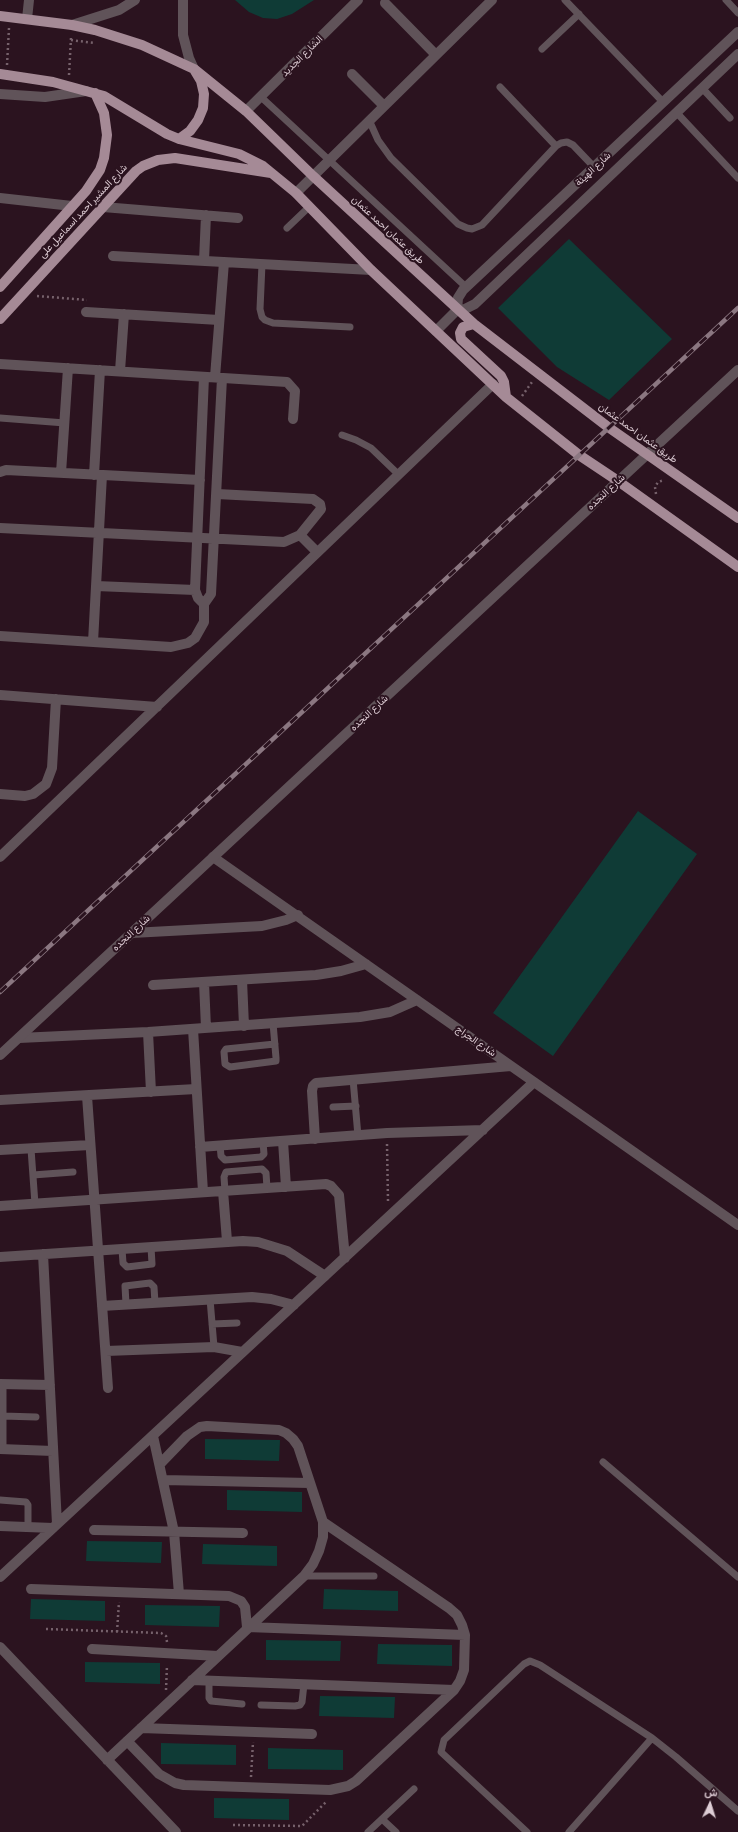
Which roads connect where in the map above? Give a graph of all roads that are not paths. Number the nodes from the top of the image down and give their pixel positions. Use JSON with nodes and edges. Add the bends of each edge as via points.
{"nodes":[{"id":1,"x":29,"y":0,"type":"edge"},
{"id":2,"x":135,"y":0,"type":"edge"},
{"id":3,"x":183,"y":0,"type":"edge"},
{"id":4,"x":358,"y":0,"type":"edge"},
{"id":5,"x":492,"y":0,"type":"edge"},
{"id":6,"x":565,"y":0,"type":"edge"},
{"id":7,"x":726,"y":0,"type":"edge"},
{"id":8,"x":385,"y":3,"type":"dead end"},
{"id":9,"x":738,"y":13,"type":"edge"},
{"id":10,"x":579,"y":14,"type":"junction"},
{"id":11,"x":5,"y":17,"type":"edge"},
{"id":12,"x":27,"y":19,"type":"junction"},
{"id":13,"x":72,"y":25,"type":"junction"},
{"id":14,"x":738,"y":32,"type":"edge"},
{"id":15,"x":542,"y":49,"type":"dead end"},
{"id":16,"x":436,"y":55,"type":"junction"},
{"id":17,"x":736,"y":60,"type":"edge"},
{"id":18,"x":194,"y":69,"type":"junction"},
{"id":19,"x":3,"y":74,"type":"edge"},
{"id":20,"x":352,"y":74,"type":"dead end"},
{"id":21,"x":500,"y":87,"type":"dead end"},
{"id":22,"x":702,"y":88,"type":"junction"},
{"id":23,"x":90,"y":92,"type":"junction"},
{"id":24,"x":0,"y":94,"type":"edge"},
{"id":25,"x":261,"y":96,"type":"junction"},
{"id":26,"x":663,"y":102,"type":"junction"},
{"id":27,"x":384,"y":106,"type":"junction"},
{"id":28,"x":246,"y":111,"type":"junction"},
{"id":29,"x":676,"y":112,"type":"junction"},
{"id":30,"x":730,"y":118,"type":"dead end"},
{"id":31,"x":369,"y":120,"type":"junction"},
{"id":32,"x":179,"y":139,"type":"junction"},
{"id":33,"x":556,"y":146,"type":"junction"},
{"id":34,"x":329,"y":160,"type":"junction"},
{"id":35,"x":594,"y":167,"type":"junction"},
{"id":36,"x":274,"y":174,"type":"junction"},
{"id":37,"x":313,"y":176,"type":"junction"},
{"id":38,"x":738,"y":178,"type":"edge"},
{"id":39,"x":296,"y":193,"type":"junction"},
{"id":40,"x":0,"y":198,"type":"edge"},
{"id":41,"x":72,"y":206,"type":"junction"},
{"id":42,"x":103,"y":207,"type":"junction"},
{"id":43,"x":309,"y":207,"type":"junction"},
{"id":44,"x":206,"y":215,"type":"junction"},
{"id":45,"x":238,"y":218,"type":"dead end"},
{"id":46,"x":287,"y":228,"type":"dead end"},
{"id":47,"x":113,"y":256,"type":"dead end"},
{"id":48,"x":204,"y":261,"type":"junction"},
{"id":49,"x":224,"y":262,"type":"junction"},
{"id":50,"x":262,"y":264,"type":"junction"},
{"id":51,"x":371,"y":270,"type":"junction"},
{"id":52,"x":0,"y":287,"type":"edge"},
{"id":53,"x":466,"y":287,"type":"junction"},
{"id":54,"x":458,"y":310,"type":"junction"},
{"id":55,"x":86,"y":312,"type":"dead end"},
{"id":56,"x":124,"y":314,"type":"junction"},
{"id":57,"x":0,"y":319,"type":"edge"},
{"id":58,"x":220,"y":320,"type":"junction"},
{"id":59,"x":474,"y":324,"type":"junction"},
{"id":60,"x":350,"y":327,"type":"dead end"},
{"id":61,"x":436,"y":331,"type":"junction"},
{"id":62,"x":0,"y":364,"type":"edge"},
{"id":63,"x":68,"y":368,"type":"junction"},
{"id":64,"x":100,"y":370,"type":"junction"},
{"id":65,"x":738,"y":370,"type":"edge"},
{"id":66,"x":120,"y":371,"type":"junction"},
{"id":67,"x":204,"y":377,"type":"junction"},
{"id":68,"x":218,"y":378,"type":"junction"},
{"id":69,"x":493,"y":384,"type":"junction"},
{"id":70,"x":506,"y":396,"type":"junction"},
{"id":71,"x":0,"y":418,"type":"edge"},
{"id":72,"x":294,"y":418,"type":"dead end"},
{"id":73,"x":65,"y":423,"type":"junction"},
{"id":74,"x":342,"y":435,"type":"dead end"},
{"id":75,"x":647,"y":455,"type":"junction"},
{"id":76,"x":0,"y":472,"type":"edge"},
{"id":77,"x":61,"y":473,"type":"junction"},
{"id":78,"x":398,"y":474,"type":"junction"},
{"id":79,"x":98,"y":475,"type":"junction"},
{"id":80,"x":200,"y":480,"type":"junction"},
{"id":81,"x":618,"y":481,"type":"junction"},
{"id":82,"x":217,"y":494,"type":"junction"},
{"id":83,"x":738,"y":518,"type":"edge"},
{"id":84,"x":0,"y":528,"type":"edge"},
{"id":85,"x":99,"y":533,"type":"junction"},
{"id":86,"x":300,"y":535,"type":"junction"},
{"id":87,"x":197,"y":538,"type":"junction"},
{"id":88,"x":214,"y":540,"type":"junction"},
{"id":89,"x":317,"y":552,"type":"junction"},
{"id":90,"x":738,"y":568,"type":"edge"},
{"id":91,"x":96,"y":586,"type":"junction"},
{"id":92,"x":195,"y":590,"type":"junction"},
{"id":93,"x":204,"y":604,"type":"junction"},
{"id":94,"x":0,"y":636,"type":"edge"},
{"id":95,"x":92,"y":642,"type":"junction"},
{"id":96,"x":0,"y":696,"type":"edge"},
{"id":97,"x":56,"y":699,"type":"junction"},
{"id":98,"x":156,"y":707,"type":"junction"},
{"id":99,"x":0,"y":794,"type":"edge"},
{"id":100,"x":0,"y":857,"type":"edge"},
{"id":101,"x":213,"y":857,"type":"junction"},
{"id":102,"x":298,"y":916,"type":"junction"},
{"id":103,"x":132,"y":933,"type":"junction"},
{"id":104,"x":366,"y":964,"type":"junction"},
{"id":105,"x":242,"y":980,"type":"junction"},
{"id":106,"x":204,"y":982,"type":"junction"},
{"id":107,"x":153,"y":985,"type":"dead end"},
{"id":108,"x":417,"y":1000,"type":"junction"},
{"id":109,"x":273,"y":1023,"type":"junction"},
{"id":110,"x":244,"y":1026,"type":"junction"},
{"id":111,"x":206,"y":1028,"type":"junction"},
{"id":112,"x":193,"y":1029,"type":"junction"},
{"id":113,"x":148,"y":1032,"type":"junction"},
{"id":114,"x":19,"y":1038,"type":"junction"},
{"id":115,"x":275,"y":1044,"type":"junction"},
{"id":116,"x":0,"y":1055,"type":"edge"},
{"id":117,"x":511,"y":1066,"type":"junction"},
{"id":118,"x":353,"y":1078,"type":"junction"},
{"id":119,"x":534,"y":1082,"type":"junction"},
{"id":120,"x":196,"y":1089,"type":"junction"},
{"id":121,"x":151,"y":1092,"type":"junction"},
{"id":122,"x":87,"y":1096,"type":"junction"},
{"id":123,"x":0,"y":1100,"type":"edge"},
{"id":124,"x":356,"y":1106,"type":"junction"},
{"id":125,"x":333,"y":1107,"type":"dead end"},
{"id":126,"x":483,"y":1130,"type":"junction"},
{"id":127,"x":358,"y":1136,"type":"junction"},
{"id":128,"x":315,"y":1138,"type":"junction"},
{"id":129,"x":283,"y":1141,"type":"junction"},
{"id":130,"x":263,"y":1142,"type":"junction"},
{"id":131,"x":90,"y":1145,"type":"junction"},
{"id":132,"x":220,"y":1145,"type":"junction"},
{"id":133,"x":200,"y":1147,"type":"junction"},
{"id":134,"x":31,"y":1149,"type":"junction"},
{"id":135,"x":0,"y":1150,"type":"edge"},
{"id":136,"x":73,"y":1172,"type":"dead end"},
{"id":137,"x":33,"y":1175,"type":"junction"},
{"id":138,"x":286,"y":1187,"type":"junction"},
{"id":139,"x":267,"y":1188,"type":"junction"},
{"id":140,"x":224,"y":1191,"type":"junction"},
{"id":141,"x":203,"y":1192,"type":"junction"},
{"id":142,"x":94,"y":1200,"type":"junction"},
{"id":143,"x":35,"y":1204,"type":"junction"},
{"id":144,"x":0,"y":1206,"type":"edge"},
{"id":145,"x":738,"y":1225,"type":"edge"},
{"id":146,"x":227,"y":1241,"type":"junction"},
{"id":147,"x":152,"y":1247,"type":"junction"},
{"id":148,"x":122,"y":1249,"type":"junction"},
{"id":149,"x":98,"y":1250,"type":"junction"},
{"id":150,"x":43,"y":1254,"type":"junction"},
{"id":151,"x":0,"y":1257,"type":"edge"},
{"id":152,"x":345,"y":1258,"type":"junction"},
{"id":153,"x":325,"y":1276,"type":"junction"},
{"id":154,"x":210,"y":1299,"type":"junction"},
{"id":155,"x":155,"y":1303,"type":"junction"},
{"id":156,"x":126,"y":1304,"type":"junction"},
{"id":157,"x":294,"y":1305,"type":"junction"},
{"id":158,"x":102,"y":1306,"type":"junction"},
{"id":159,"x":237,"y":1323,"type":"dead end"},
{"id":160,"x":212,"y":1324,"type":"junction"},
{"id":161,"x":214,"y":1347,"type":"junction"},
{"id":162,"x":106,"y":1350,"type":"junction"},
{"id":163,"x":242,"y":1352,"type":"junction"},
{"id":164,"x":2,"y":1384,"type":"edge"},
{"id":165,"x":50,"y":1385,"type":"junction"},
{"id":166,"x":108,"y":1388,"type":"dead end"},
{"id":167,"x":3,"y":1416,"type":"junction"},
{"id":168,"x":36,"y":1417,"type":"dead end"},
{"id":169,"x":153,"y":1436,"type":"junction"},
{"id":170,"x":2,"y":1449,"type":"edge"},
{"id":171,"x":53,"y":1451,"type":"junction"},
{"id":172,"x":603,"y":1462,"type":"dead end"},
{"id":173,"x":160,"y":1464,"type":"junction"},
{"id":174,"x":163,"y":1480,"type":"junction"},
{"id":175,"x":310,"y":1483,"type":"junction"},
{"id":176,"x":0,"y":1500,"type":"edge"},
{"id":177,"x":323,"y":1522,"type":"junction"},
{"id":178,"x":0,"y":1526,"type":"edge"},
{"id":179,"x":28,"y":1526,"type":"junction"},
{"id":180,"x":55,"y":1526,"type":"junction"},
{"id":181,"x":94,"y":1530,"type":"dead end"},
{"id":182,"x":174,"y":1532,"type":"junction"},
{"id":183,"x":243,"y":1533,"type":"dead end"},
{"id":184,"x":304,"y":1576,"type":"junction"},
{"id":185,"x":374,"y":1576,"type":"dead end"},
{"id":186,"x":0,"y":1577,"type":"edge"},
{"id":187,"x":738,"y":1577,"type":"edge"},
{"id":188,"x":31,"y":1589,"type":"dead end"},
{"id":189,"x":179,"y":1594,"type":"junction"},
{"id":190,"x":247,"y":1627,"type":"junction"},
{"id":191,"x":465,"y":1635,"type":"junction"},
{"id":192,"x":0,"y":1647,"type":"edge"},
{"id":193,"x":92,"y":1650,"type":"dead end"},
{"id":194,"x":218,"y":1656,"type":"junction"},
{"id":195,"x":192,"y":1680,"type":"junction"},
{"id":196,"x":209,"y":1680,"type":"junction"},
{"id":197,"x":304,"y":1684,"type":"junction"},
{"id":198,"x":454,"y":1690,"type":"junction"},
{"id":199,"x":242,"y":1704,"type":"dead end"},
{"id":200,"x":262,"y":1705,"type":"dead end"},
{"id":201,"x":141,"y":1728,"type":"junction"},
{"id":202,"x":312,"y":1734,"type":"dead end"},
{"id":203,"x":652,"y":1738,"type":"junction"},
{"id":204,"x":127,"y":1741,"type":"junction"},
{"id":205,"x":107,"y":1760,"type":"junction"},
{"id":206,"x":414,"y":1788,"type":"dead end"},
{"id":207,"x":738,"y":1811,"type":"edge"},
{"id":208,"x":382,"y":1819,"type":"junction"},
{"id":209,"x":176,"y":1832,"type":"edge"},
{"id":210,"x":368,"y":1832,"type":"edge"},
{"id":211,"x":396,"y":1832,"type":"edge"},
{"id":212,"x":527,"y":1832,"type":"edge"},
{"id":213,"x":569,"y":1832,"type":"edge"}],
"edges":[{"from":1,"to":12,"type":"street"},
{"from":2,"to":13,"type":"street","via":[[119,10]]},
{"from":3,"to":18,"type":"street","via":[[183,35]]},
{"from":4,"to":25,"type":"street","name":"الشارع الجديد"},
{"from":5,"to":16,"type":"street"},
{"from":6,"to":10,"type":"lane"},
{"from":7,"to":9,"type":"lane"},
{"from":8,"to":16,"type":"street"},
{"from":10,"to":15,"type":"lane"},
{"from":10,"to":26,"type":"lane"},
{"from":11,"to":12,"type":"main road","name":"طريق عثمان احمد عثمان"},
{"from":12,"to":13,"type":"main road","name":"طريق عثمان احمد عثمان"},
{"from":13,"to":18,"type":"main road","name":"طريق عثمان احمد عثمان","via":[[142,44]]},
{"from":14,"to":26,"type":"street","name":"شارع الهيئة"},
{"from":16,"to":27,"type":"street"},
{"from":17,"to":22,"type":"street","name":"شارع الهيئة"},
{"from":18,"to":28,"type":"main road","name":"طريق عثمان احمد عثمان"},
{"from":18,"to":32,"type":"main road","via":[[201,81],[204,94],[203,108],[194,126]]},
{"from":19,"to":23,"type":"main road"},
{"from":20,"to":27,"type":"street"},
{"from":21,"to":33,"type":"lane"},
{"from":22,"to":29,"type":"street","name":"شارع الهيئة"},
{"from":22,"to":30,"type":"lane"},
{"from":23,"to":24,"type":"street","via":[[45,97]]},
{"from":23,"to":32,"type":"main road","via":[[119,104]]},
{"from":23,"to":41,"type":"main road","name":"شارع المشير احمد اسماعيل على","via":[[102,108],[107,124],[106,152],[94,181]]},
{"from":25,"to":28,"type":"street","name":"الشارع الجديد"},
{"from":25,"to":34,"type":"lane"},
{"from":26,"to":35,"type":"street","name":"شارع الهيئة"},
{"from":27,"to":31,"type":"street"},
{"from":28,"to":37,"type":"main road","name":"طريق عثمان احمد عثمان"},
{"from":29,"to":38,"type":"lane"},
{"from":29,"to":54,"type":"street","name":"شارع الهيئة","via":[[475,304]]},
{"from":31,"to":33,"type":"lane","via":[[378,140],[391,158],[458,224],[472,229],[482,225]]},
{"from":31,"to":34,"type":"street"},
{"from":32,"to":36,"type":"main road","via":[[239,154]]},
{"from":33,"to":35,"type":"lane","via":[[564,142],[570,143]]},
{"from":34,"to":37,"type":"street"},
{"from":34,"to":53,"type":"lane"},
{"from":35,"to":53,"type":"street","name":"شارع الهيئة"},
{"from":36,"to":39,"type":"main road"},
{"from":36,"to":42,"type":"main road","name":"شارع المشير احمد اسماعيل على","via":[[175,158],[158,160],[136,171]]},
{"from":37,"to":39,"type":"street"},
{"from":37,"to":54,"type":"main road","name":"طريق عثمان احمد عثمان"},
{"from":39,"to":43,"type":"main road"},
{"from":40,"to":41,"type":"street"},
{"from":41,"to":52,"type":"main road","name":"شارع المشير احمد اسماعيل على"},
{"from":42,"to":44,"type":"street"},
{"from":42,"to":57,"type":"main road","name":"شارع المشير احمد اسماعيل على"},
{"from":43,"to":46,"type":"lane"},
{"from":43,"to":51,"type":"main road"},
{"from":44,"to":45,"type":"street"},
{"from":44,"to":48,"type":"street"},
{"from":47,"to":48,"type":"street"},
{"from":48,"to":49,"type":"street"},
{"from":49,"to":50,"type":"street"},
{"from":49,"to":58,"type":"street"},
{"from":50,"to":51,"type":"street"},
{"from":50,"to":60,"type":"lane","via":[[260,309],[265,320],[273,323]]},
{"from":51,"to":61,"type":"main road"},
{"from":53,"to":54,"type":"street","name":"شارع الهيئة","via":[[458,298]]},
{"from":54,"to":59,"type":"main road","name":"طريق عثمان احمد عثمان"},
{"from":54,"to":61,"type":"street","name":"شارع الهيئة"},
{"from":55,"to":56,"type":"street"},
{"from":56,"to":58,"type":"street"},
{"from":56,"to":66,"type":"street"},
{"from":58,"to":68,"type":"street"},
{"from":59,"to":70,"type":"main road","via":[[463,328],[460,333],[461,340],[501,376]]},
{"from":59,"to":75,"type":"main road","name":"طريق عثمان احمد عثمان"},
{"from":61,"to":69,"type":"main road"},
{"from":62,"to":63,"type":"street"},
{"from":63,"to":64,"type":"street"},
{"from":63,"to":73,"type":"street"},
{"from":64,"to":66,"type":"street"},
{"from":64,"to":79,"type":"street"},
{"from":65,"to":75,"type":"street","name":"شارع النجده"},
{"from":66,"to":67,"type":"street"},
{"from":67,"to":68,"type":"street"},
{"from":67,"to":80,"type":"street"},
{"from":68,"to":72,"type":"street","via":[[290,384],[295,391]]},
{"from":68,"to":82,"type":"street"},
{"from":69,"to":70,"type":"main road"},
{"from":69,"to":78,"type":"street"},
{"from":70,"to":81,"type":"main road","via":[[579,455]]},
{"from":71,"to":73,"type":"lane"},
{"from":73,"to":77,"type":"street"},
{"from":74,"to":78,"type":"lane","via":[[371,448]]},
{"from":75,"to":81,"type":"street","name":"شارع النجده"},
{"from":75,"to":83,"type":"main road","name":"طريق عثمان احمد عثمان"},
{"from":76,"to":77,"type":"street","via":[[6,470]]},
{"from":77,"to":79,"type":"street"},
{"from":78,"to":89,"type":"street"},
{"from":79,"to":80,"type":"street"},
{"from":79,"to":85,"type":"street"},
{"from":80,"to":87,"type":"street"},
{"from":81,"to":90,"type":"main road"},
{"from":81,"to":101,"type":"street","name":"شارع النجده"},
{"from":82,"to":86,"type":"street","via":[[316,500],[320,504],[320,512]]},
{"from":82,"to":88,"type":"street"},
{"from":84,"to":85,"type":"street"},
{"from":85,"to":87,"type":"street"},
{"from":85,"to":91,"type":"street"},
{"from":86,"to":88,"type":"street","via":[[290,541],[278,543]]},
{"from":86,"to":89,"type":"street"},
{"from":87,"to":88,"type":"street"},
{"from":87,"to":92,"type":"street"},
{"from":88,"to":93,"type":"street","via":[[212,594]]},
{"from":89,"to":98,"type":"street"},
{"from":91,"to":92,"type":"street"},
{"from":91,"to":95,"type":"street"},
{"from":92,"to":93,"type":"street"},
{"from":93,"to":95,"type":"street","via":[[204,622],[201,630],[195,638],[180,646]]},
{"from":94,"to":95,"type":"street"},
{"from":96,"to":97,"type":"street"},
{"from":97,"to":98,"type":"street"},
{"from":97,"to":99,"type":"street","via":[[52,768],[46,784],[33,794],[25,796]]},
{"from":98,"to":100,"type":"street"},
{"from":101,"to":102,"type":"street","name":"شارع الجراج"},
{"from":101,"to":103,"type":"street","name":"شارع النجده"},
{"from":102,"to":103,"type":"street","via":[[262,926]]},
{"from":102,"to":104,"type":"street","name":"شارع الجراج"},
{"from":103,"to":114,"type":"street","name":"شارع النجده"},
{"from":104,"to":105,"type":"street","via":[[328,974]]},
{"from":104,"to":108,"type":"street","name":"شارع الجراج"},
{"from":105,"to":106,"type":"street"},
{"from":105,"to":110,"type":"street"},
{"from":106,"to":107,"type":"street"},
{"from":106,"to":111,"type":"street"},
{"from":108,"to":109,"type":"street","via":[[397,1010],[375,1016]]},
{"from":108,"to":117,"type":"street","name":"شارع الجراج"},
{"from":109,"to":110,"type":"street"},
{"from":109,"to":115,"type":"lane"},
{"from":110,"to":111,"type":"street"},
{"from":111,"to":112,"type":"street"},
{"from":112,"to":113,"type":"street"},
{"from":112,"to":120,"type":"street"},
{"from":113,"to":114,"type":"street"},
{"from":113,"to":121,"type":"street"},
{"from":114,"to":116,"type":"street","name":"شارع النجده"},
{"from":115,"to":115,"type":"lane","via":[[274,1062],[230,1067],[225,1064],[226,1049]]},
{"from":117,"to":118,"type":"street"},
{"from":117,"to":119,"type":"street","name":"شارع الجراج"},
{"from":118,"to":124,"type":"lane"},
{"from":118,"to":128,"type":"street","via":[[321,1081],[313,1086]]},
{"from":119,"to":126,"type":"street"},
{"from":119,"to":145,"type":"street","name":"شارع الجراج"},
{"from":120,"to":121,"type":"street"},
{"from":120,"to":133,"type":"street"},
{"from":121,"to":122,"type":"street"},
{"from":122,"to":123,"type":"street"},
{"from":122,"to":131,"type":"street"},
{"from":124,"to":125,"type":"lane"},
{"from":124,"to":127,"type":"lane"},
{"from":126,"to":127,"type":"street"},
{"from":126,"to":152,"type":"street"},
{"from":127,"to":128,"type":"street"},
{"from":128,"to":129,"type":"street"},
{"from":129,"to":130,"type":"street"},
{"from":129,"to":138,"type":"street"},
{"from":130,"to":132,"type":"street"},
{"from":130,"to":132,"type":"lane","via":[[264,1154],[261,1157],[224,1159],[221,1156]]},
{"from":131,"to":134,"type":"street"},
{"from":131,"to":142,"type":"street"},
{"from":132,"to":133,"type":"street"},
{"from":133,"to":141,"type":"street"},
{"from":134,"to":135,"type":"street"},
{"from":134,"to":137,"type":"lane"},
{"from":136,"to":137,"type":"lane"},
{"from":137,"to":143,"type":"lane"},
{"from":138,"to":139,"type":"street"},
{"from":138,"to":152,"type":"street","via":[[326,1184],[336,1190],[339,1195]]},
{"from":139,"to":140,"type":"street"},
{"from":139,"to":140,"type":"lane","via":[[266,1173],[262,1169],[226,1172]]},
{"from":140,"to":141,"type":"street"},
{"from":140,"to":146,"type":"street"},
{"from":141,"to":142,"type":"street"},
{"from":142,"to":143,"type":"street"},
{"from":142,"to":149,"type":"street"},
{"from":143,"to":144,"type":"street"},
{"from":146,"to":147,"type":"street"},
{"from":146,"to":153,"type":"street","via":[[273,1245],[287,1251]]},
{"from":147,"to":148,"type":"street"},
{"from":147,"to":148,"type":"lane","via":[[150,1265],[125,1266]]},
{"from":148,"to":149,"type":"street"},
{"from":149,"to":150,"type":"street"},
{"from":149,"to":158,"type":"street"},
{"from":150,"to":151,"type":"street"},
{"from":150,"to":165,"type":"street"},
{"from":152,"to":153,"type":"street"},
{"from":153,"to":157,"type":"street"},
{"from":154,"to":155,"type":"street"},
{"from":154,"to":157,"type":"street","via":[[252,1297]]},
{"from":154,"to":160,"type":"lane"},
{"from":155,"to":156,"type":"street"},
{"from":155,"to":156,"type":"lane","via":[[154,1287],[150,1283],[125,1286]]},
{"from":156,"to":158,"type":"street"},
{"from":157,"to":163,"type":"street"},
{"from":158,"to":162,"type":"street"},
{"from":159,"to":160,"type":"lane"},
{"from":160,"to":161,"type":"lane"},
{"from":161,"to":162,"type":"street"},
{"from":161,"to":163,"type":"street"},
{"from":162,"to":166,"type":"street"},
{"from":163,"to":169,"type":"street"},
{"from":164,"to":165,"type":"street"},
{"from":164,"to":167,"type":"lane"},
{"from":165,"to":171,"type":"street"},
{"from":167,"to":168,"type":"lane"},
{"from":167,"to":170,"type":"lane"},
{"from":169,"to":173,"type":"street"},
{"from":169,"to":180,"type":"street"},
{"from":170,"to":171,"type":"street"},
{"from":171,"to":180,"type":"street"},
{"from":172,"to":187,"type":"lane"},
{"from":173,"to":174,"type":"street"},
{"from":173,"to":175,"type":"street","via":[[187,1436],[200,1427],[279,1430],[293,1438],[298,1446]]},
{"from":174,"to":175,"type":"street"},
{"from":174,"to":182,"type":"street"},
{"from":175,"to":177,"type":"street"},
{"from":176,"to":179,"type":"lane","via":[[26,1502]]},
{"from":177,"to":184,"type":"street","via":[[323,1537],[319,1551]]},
{"from":177,"to":191,"type":"street","via":[[449,1608],[457,1615]]},
{"from":178,"to":179,"type":"street"},
{"from":179,"to":180,"type":"street"},
{"from":180,"to":186,"type":"street"},
{"from":181,"to":182,"type":"street"},
{"from":182,"to":183,"type":"street"},
{"from":182,"to":189,"type":"street"},
{"from":184,"to":185,"type":"lane"},
{"from":184,"to":190,"type":"street"},
{"from":188,"to":189,"type":"street"},
{"from":189,"to":190,"type":"street","via":[[236,1598],[245,1607]]},
{"from":190,"to":191,"type":"street"},
{"from":190,"to":194,"type":"street"},
{"from":191,"to":198,"type":"street","via":[[464,1670]]},
{"from":192,"to":205,"type":"street"},
{"from":193,"to":194,"type":"street"},
{"from":194,"to":195,"type":"street"},
{"from":195,"to":196,"type":"street"},
{"from":195,"to":201,"type":"street"},
{"from":196,"to":197,"type":"street"},
{"from":196,"to":199,"type":"lane","via":[[211,1701]]},
{"from":197,"to":198,"type":"street"},
{"from":197,"to":200,"type":"lane","via":[[300,1705]]},
{"from":198,"to":204,"type":"street","via":[[356,1781],[330,1790],[175,1783],[159,1774]]},
{"from":201,"to":202,"type":"street"},
{"from":201,"to":204,"type":"street"},
{"from":203,"to":207,"type":"lane"},
{"from":203,"to":212,"type":"lane","via":[[540,1665],[530,1661],[524,1664],[444,1740],[441,1752]]},
{"from":203,"to":213,"type":"lane"},
{"from":204,"to":205,"type":"street"},
{"from":205,"to":209,"type":"street"},
{"from":206,"to":208,"type":"lane"},
{"from":208,"to":210,"type":"lane"},
{"from":208,"to":211,"type":"lane"}]}
